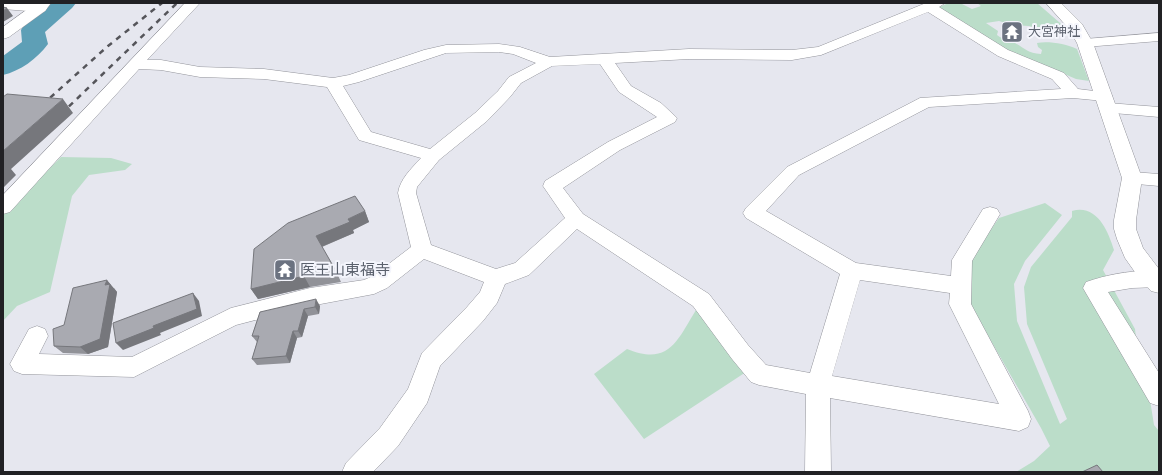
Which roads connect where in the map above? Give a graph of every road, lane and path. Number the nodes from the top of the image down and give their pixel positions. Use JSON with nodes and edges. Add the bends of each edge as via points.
{"nodes":[{"id":1,"x":193,"y":3,"type":"edge"},
{"id":2,"x":1053,"y":3,"type":"edge"},
{"id":3,"x":3,"y":5,"type":"edge"},
{"id":4,"x":934,"y":5,"type":"edge"},
{"id":5,"x":42,"y":6,"type":"edge"},
{"id":6,"x":3,"y":34,"type":"edge"},
{"id":7,"x":1159,"y":37,"type":"edge"},
{"id":8,"x":1085,"y":43,"type":"junction"},
{"id":9,"x":604,"y":58,"type":"junction"},
{"id":10,"x":549,"y":62,"type":"junction"},
{"id":11,"x":135,"y":64,"type":"junction"},
{"id":12,"x":333,"y":83,"type":"junction"},
{"id":13,"x":1073,"y":93,"type":"junction"},
{"id":14,"x":1106,"y":102,"type":"junction"},
{"id":15,"x":1159,"y":112,"type":"edge"},
{"id":16,"x":433,"y":156,"type":"junction"},
{"id":17,"x":1132,"y":178,"type":"junction"},
{"id":18,"x":1159,"y":180,"type":"edge"},
{"id":19,"x":3,"y":207,"type":"edge"},
{"id":20,"x":990,"y":214,"type":"dead end"},
{"id":21,"x":576,"y":219,"type":"junction"},
{"id":22,"x":422,"y":250,"type":"junction"},
{"id":23,"x":852,"y":271,"type":"junction"},
{"id":24,"x":496,"y":278,"type":"junction"},
{"id":25,"x":1157,"y":282,"type":"edge"},
{"id":26,"x":961,"y":286,"type":"junction"},
{"id":27,"x":37,"y":336,"type":"dead end"},
{"id":28,"x":818,"y":385,"type":"junction"},
{"id":29,"x":1159,"y":395,"type":"edge"},
{"id":30,"x":355,"y":472,"type":"edge"},
{"id":31,"x":818,"y":472,"type":"edge"}],
"edges":[{"from":1,"to":11,"type":"street"},
{"from":2,"to":8,"type":"street","via":[[1076,27]]},
{"from":3,"to":5,"type":"street"},
{"from":4,"to":9,"type":"street","via":[[821,51],[792,55],[703,54]]},
{"from":4,"to":13,"type":"street","via":[[1003,53],[1058,76]]},
{"from":5,"to":6,"type":"street"},
{"from":7,"to":8,"type":"street"},
{"from":8,"to":14,"type":"street"},
{"from":9,"to":10,"type":"street"},
{"from":9,"to":21,"type":"street","via":[[625,88],[669,118],[614,146],[552,186]]},
{"from":10,"to":12,"type":"street","via":[[515,50],[446,49]]},
{"from":10,"to":16,"type":"street","via":[[515,80],[481,117]]},
{"from":11,"to":12,"type":"street","via":[[161,65],[200,72],[264,74]]},
{"from":11,"to":19,"type":"street"},
{"from":12,"to":16,"type":"street","via":[[365,136]]},
{"from":13,"to":14,"type":"street"},
{"from":13,"to":23,"type":"street","via":[[926,102],[793,171],[753,213]]},
{"from":14,"to":15,"type":"street"},
{"from":14,"to":17,"type":"street"},
{"from":16,"to":22,"type":"street","via":[[408,185],[407,193]]},
{"from":17,"to":18,"type":"street"},
{"from":17,"to":25,"type":"street","via":[[1125,230],[1133,252]]},
{"from":20,"to":26,"type":"street","via":[[962,260]]},
{"from":21,"to":24,"type":"street","via":[[522,269]]},
{"from":21,"to":28,"type":"street","via":[[701,300],[759,374]]},
{"from":22,"to":24,"type":"street"},
{"from":22,"to":27,"type":"street","via":[[380,282],[366,288],[310,297],[231,317],[134,367],[22,364]]},
{"from":23,"to":26,"type":"street"},
{"from":23,"to":28,"type":"street"},
{"from":24,"to":30,"type":"street","via":[[489,297],[430,360],[418,395],[389,437]]},
{"from":25,"to":29,"type":"street","via":[[1140,279],[1118,281],[1094,288]]},
{"from":26,"to":28,"type":"street","via":[[960,304],[1018,419]]},
{"from":28,"to":31,"type":"street"}]}
